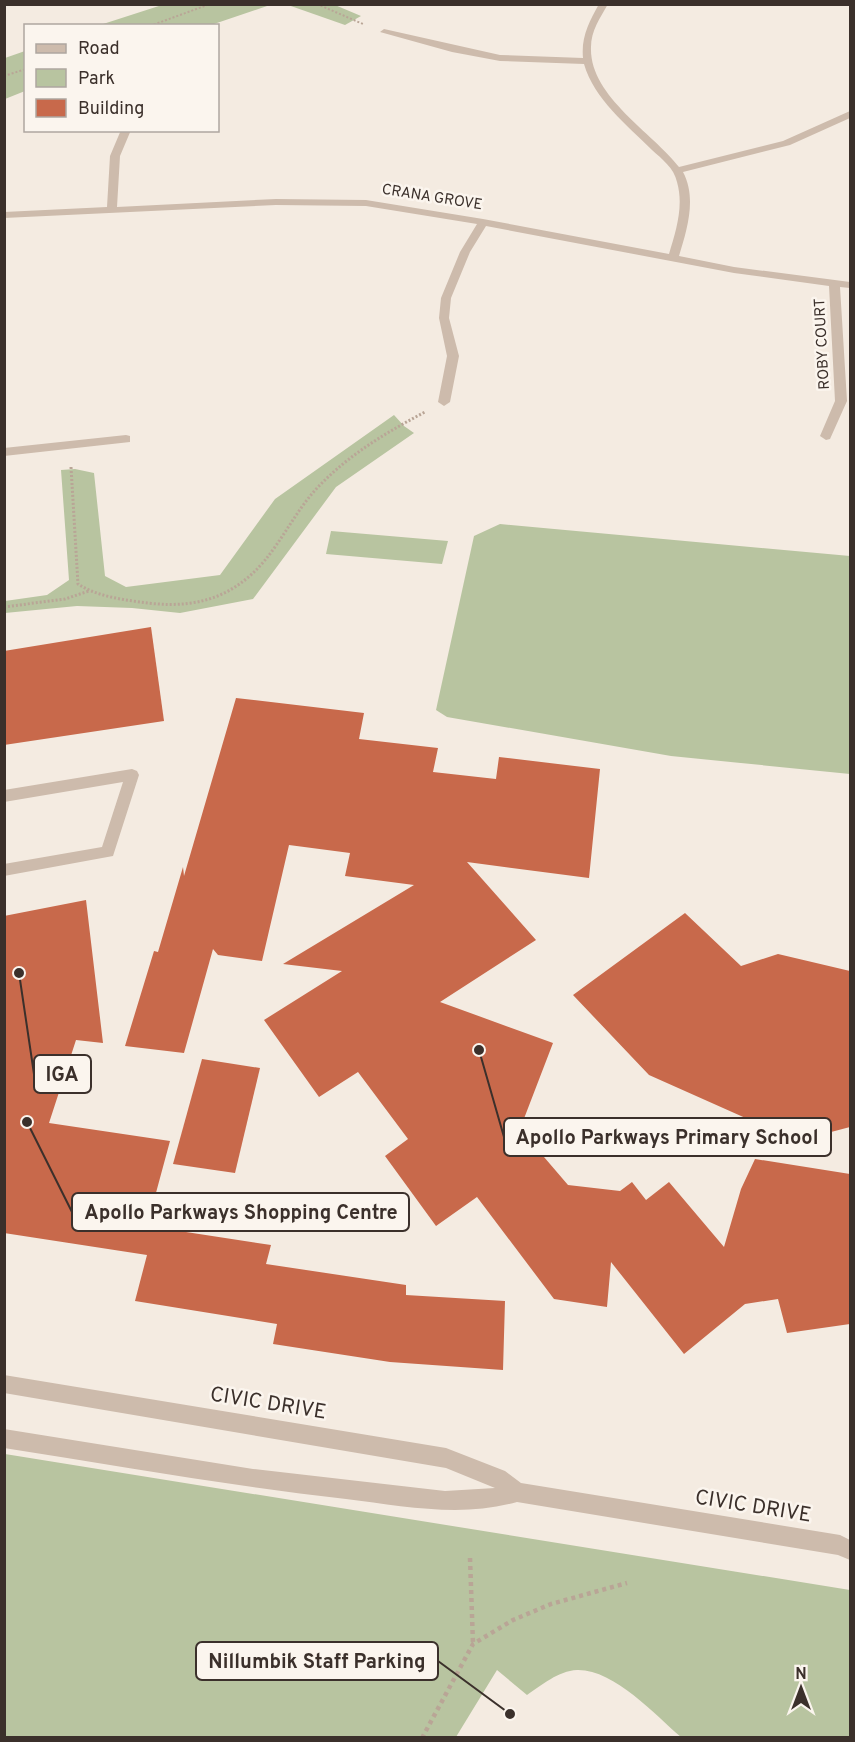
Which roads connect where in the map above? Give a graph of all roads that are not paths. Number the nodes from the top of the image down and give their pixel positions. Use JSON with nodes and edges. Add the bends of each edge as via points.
{"nodes":[{"id":1,"x":604,"y":4,"type":"edge"},
{"id":2,"x":384,"y":32,"type":"road end"},
{"id":3,"x":586,"y":61,"type":"junction"},
{"id":4,"x":850,"y":114,"type":"edge"},
{"id":5,"x":125,"y":132,"type":"edge"},
{"id":6,"x":677,"y":170,"type":"junction"},
{"id":7,"x":112,"y":209,"type":"junction"},
{"id":8,"x":4,"y":215,"type":"edge"},
{"id":9,"x":483,"y":222,"type":"junction"},
{"id":10,"x":673,"y":258,"type":"junction"},
{"id":11,"x":834,"y":284,"type":"junction"},
{"id":12,"x":850,"y":285,"type":"edge"},
{"id":13,"x":444,"y":402,"type":"road end"},
{"id":14,"x":826,"y":436,"type":"dead end"},
{"id":15,"x":126,"y":439,"type":"dead end"},
{"id":16,"x":4,"y":452,"type":"edge"},
{"id":17,"x":4,"y":796,"type":"edge"},
{"id":18,"x":4,"y":870,"type":"edge"},
{"id":19,"x":4,"y":1384,"type":"edge"},
{"id":20,"x":4,"y":1438,"type":"edge"},
{"id":21,"x":517,"y":1492,"type":"junction"},
{"id":22,"x":847,"y":1547,"type":"edge"}],
"edges":[{"from":1,"to":3,"type":"street","via":[[589,33]]},
{"from":2,"to":3,"type":"street","via":[[500,58]]},
{"from":3,"to":6,"type":"street","via":[[614,109]]},
{"from":4,"to":6,"type":"street","via":[[803,139]]},
{"from":5,"to":7,"type":"street","via":[[115,156]]},
{"from":6,"to":10,"type":"street","via":[[686,200]]},
{"from":7,"to":8,"type":"street","name":"CRANA GROVE"},
{"from":7,"to":9,"type":"street","name":"CRANA GROVE","via":[[276,202],[366,203]]},
{"from":9,"to":10,"type":"street","name":"CRANA GROVE"},
{"from":9,"to":13,"type":"street","via":[[465,252],[446,298],[444,318],[453,356]]},
{"from":10,"to":11,"type":"street","name":"CRANA GROVE"},
{"from":11,"to":12,"type":"street","name":"CRANA GROVE"},
{"from":11,"to":14,"type":"street","name":"ROBY COURT","via":[[841,401]]},
{"from":15,"to":16,"type":"street"},
{"from":17,"to":18,"type":"street","via":[[132,775],[108,852]]},
{"from":19,"to":21,"type":"street","name":"CIVIC DRIVE","via":[[446,1458],[498,1478]]},
{"from":20,"to":21,"type":"street","name":"CIVIC DRIVE","via":[[261,1480],[445,1501],[495,1499]]},
{"from":21,"to":22,"type":"street","name":"CIVIC DRIVE"}]}
